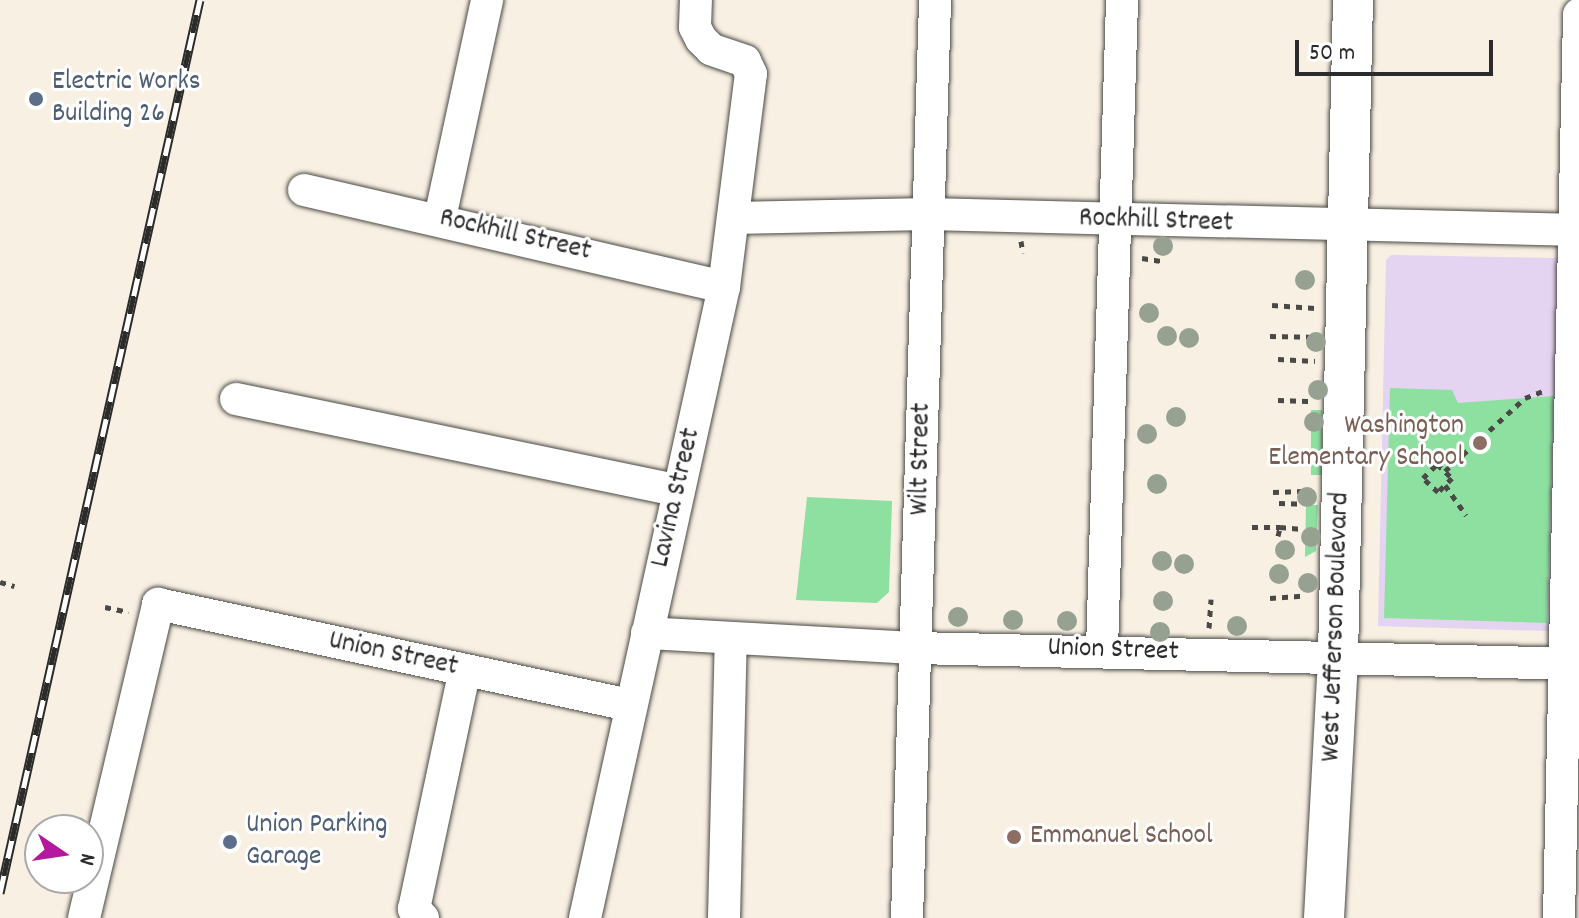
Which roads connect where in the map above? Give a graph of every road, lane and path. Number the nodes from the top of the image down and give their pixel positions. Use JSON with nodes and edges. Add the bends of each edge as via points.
{"nodes":[{"id":1,"x":487,"y":0,"type":"edge"},
{"id":2,"x":696,"y":0,"type":"edge"},
{"id":3,"x":935,"y":0,"type":"edge"},
{"id":4,"x":1122,"y":0,"type":"edge"},
{"id":5,"x":1353,"y":0,"type":"edge"},
{"id":6,"x":1579,"y":14,"type":"edge"},
{"id":7,"x":304,"y":190,"type":"dead end"},
{"id":8,"x":928,"y":214,"type":"junction"},
{"id":9,"x":440,"y":218,"type":"junction"},
{"id":10,"x":733,"y":218,"type":"junction"},
{"id":11,"x":1115,"y":220,"type":"junction"},
{"id":12,"x":1349,"y":225,"type":"junction"},
{"id":13,"x":1577,"y":230,"type":"edge"},
{"id":14,"x":1155,"y":248,"type":"dead end"},
{"id":15,"x":1146,"y":258,"type":"junction"},
{"id":16,"x":1132,"y":261,"type":"dead end"},
{"id":17,"x":1161,"y":261,"type":"dead end"},
{"id":18,"x":724,"y":287,"type":"junction"},
{"id":19,"x":1272,"y":305,"type":"dead end"},
{"id":20,"x":1310,"y":307,"type":"dead end"},
{"id":21,"x":1270,"y":336,"type":"dead end"},
{"id":22,"x":1309,"y":337,"type":"dead end"},
{"id":23,"x":1278,"y":359,"type":"dead end"},
{"id":24,"x":1308,"y":361,"type":"dead end"},
{"id":25,"x":1549,"y":390,"type":"dead end"},
{"id":26,"x":236,"y":399,"type":"dead end"},
{"id":27,"x":1278,"y":400,"type":"dead end"},
{"id":28,"x":1307,"y":401,"type":"dead end"},
{"id":29,"x":1274,"y":462,"type":"dead end"},
{"id":30,"x":1305,"y":462,"type":"dead end"},
{"id":31,"x":1445,"y":471,"type":"junction"},
{"id":32,"x":1445,"y":485,"type":"junction"},
{"id":33,"x":679,"y":491,"type":"junction"},
{"id":34,"x":1304,"y":491,"type":"dead end"},
{"id":35,"x":1273,"y":492,"type":"dead end"},
{"id":36,"x":1279,"y":503,"type":"dead end"},
{"id":37,"x":1303,"y":504,"type":"dead end"},
{"id":38,"x":1466,"y":515,"type":"dead end"},
{"id":39,"x":1252,"y":527,"type":"dead end"},
{"id":40,"x":1280,"y":527,"type":"junction"},
{"id":41,"x":1302,"y":529,"type":"dead end"},
{"id":42,"x":1278,"y":536,"type":"dead end"},
{"id":43,"x":0,"y":582,"type":"edge"},
{"id":44,"x":14,"y":586,"type":"dead end"},
{"id":45,"x":1302,"y":596,"type":"dead end"},
{"id":46,"x":1270,"y":598,"type":"dead end"},
{"id":47,"x":1211,"y":599,"type":"dead end"},
{"id":48,"x":1209,"y":629,"type":"dead end"},
{"id":49,"x":647,"y":633,"type":"junction"},
{"id":50,"x":731,"y":639,"type":"junction"},
{"id":51,"x":916,"y":648,"type":"junction"},
{"id":52,"x":1102,"y":649,"type":"junction"},
{"id":53,"x":1338,"y":656,"type":"junction"},
{"id":54,"x":1571,"y":664,"type":"edge"},
{"id":55,"x":465,"y":670,"type":"junction"},
{"id":56,"x":629,"y":705,"type":"junction"},
{"id":57,"x":418,"y":914,"type":"edge"},
{"id":58,"x":84,"y":918,"type":"edge"},
{"id":59,"x":585,"y":918,"type":"edge"},
{"id":60,"x":724,"y":918,"type":"edge"},
{"id":61,"x":907,"y":918,"type":"edge"},
{"id":62,"x":1324,"y":918,"type":"edge"},
{"id":63,"x":1559,"y":918,"type":"edge"}],
"edges":[{"from":1,"to":9,"type":"street"},
{"from":2,"to":10,"type":"street","name":"Lavina Street","via":[[695,27],[701,39],[711,49],[745,61],[751,74]]},
{"from":3,"to":8,"type":"street","name":"Wilt Street"},
{"from":4,"to":11,"type":"street"},
{"from":5,"to":12,"type":"main road","name":"West Jefferson Boulevard"},
{"from":6,"to":13,"type":"street"},
{"from":7,"to":9,"type":"street","name":"Rockhill Street"},
{"from":8,"to":10,"type":"street","name":"Rockhill Street"},
{"from":8,"to":11,"type":"street","name":"Rockhill Street"},
{"from":8,"to":51,"type":"street","name":"Wilt Street"},
{"from":9,"to":18,"type":"street","name":"Rockhill Street"},
{"from":10,"to":18,"type":"street","name":"Lavina Street"},
{"from":11,"to":12,"type":"street","name":"Rockhill Street"},
{"from":11,"to":52,"type":"street"},
{"from":12,"to":13,"type":"street","name":"Rockhill Street","via":[[1397,222]]},
{"from":12,"to":53,"type":"main road","name":"West Jefferson Boulevard"},
{"from":13,"to":54,"type":"street"},
{"from":14,"to":15,"type":"path"},
{"from":15,"to":16,"type":"path"},
{"from":15,"to":17,"type":"path"},
{"from":18,"to":33,"type":"street","name":"Lavina Street"},
{"from":19,"to":20,"type":"path"},
{"from":21,"to":22,"type":"path"},
{"from":23,"to":24,"type":"path"},
{"from":25,"to":31,"type":"path","via":[[1525,398]]},
{"from":26,"to":33,"type":"street"},
{"from":27,"to":28,"type":"path"},
{"from":29,"to":30,"type":"path"},
{"from":31,"to":32,"type":"path","via":[[1452,478]]},
{"from":31,"to":32,"type":"path","via":[[1437,464],[1423,478],[1438,492]]},
{"from":32,"to":38,"type":"path"},
{"from":33,"to":49,"type":"street","name":"Lavina Street"},
{"from":34,"to":35,"type":"path"},
{"from":36,"to":37,"type":"path"},
{"from":39,"to":40,"type":"path"},
{"from":40,"to":41,"type":"path"},
{"from":40,"to":42,"type":"path"},
{"from":43,"to":44,"type":"path"},
{"from":45,"to":46,"type":"path"},
{"from":47,"to":48,"type":"path"},
{"from":49,"to":50,"type":"street","name":"Union Street"},
{"from":49,"to":56,"type":"street","name":"Lavina Street"},
{"from":50,"to":51,"type":"street","name":"Union Street"},
{"from":50,"to":60,"type":"street"},
{"from":51,"to":52,"type":"street","name":"Union Street"},
{"from":51,"to":61,"type":"street","name":"Wilt Street"},
{"from":52,"to":53,"type":"street","name":"Union Street"},
{"from":53,"to":54,"type":"street","name":"Union Street"},
{"from":53,"to":62,"type":"main road","name":"West Jefferson Boulevard"},
{"from":54,"to":63,"type":"street"},
{"from":55,"to":56,"type":"street","name":"Union Street"},
{"from":55,"to":57,"type":"street"},
{"from":55,"to":58,"type":"street","name":"Union Street","via":[[158,604]]},
{"from":56,"to":59,"type":"street","name":"Lavina Street"}]}
